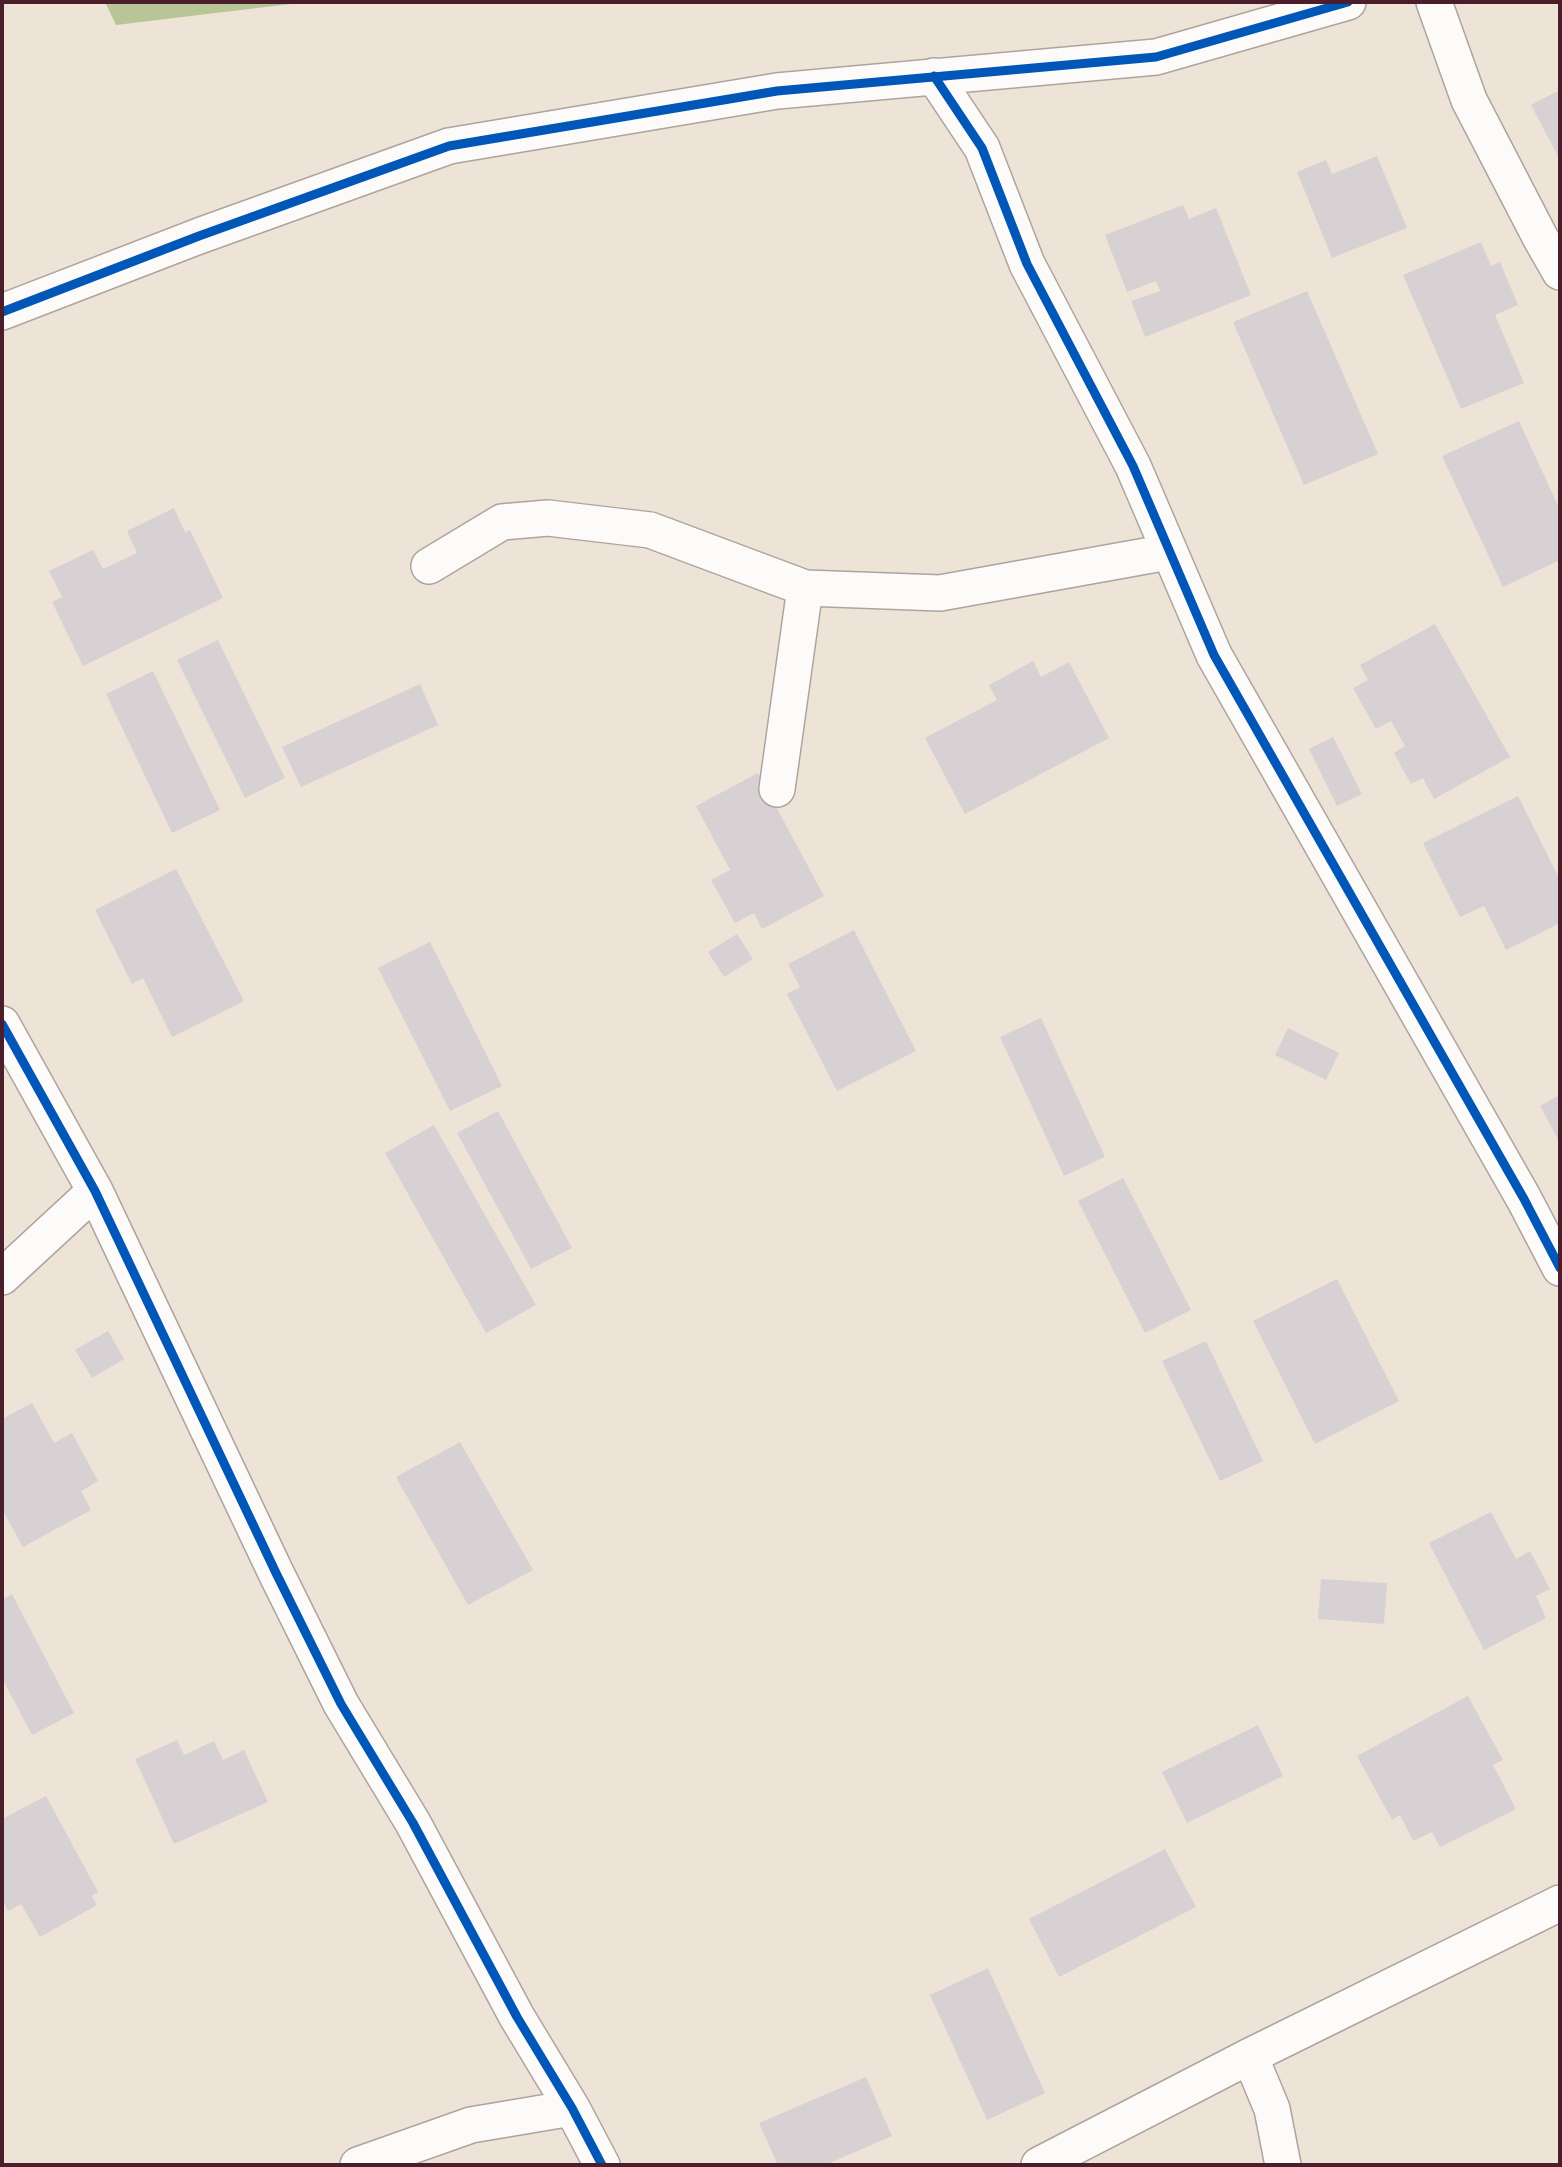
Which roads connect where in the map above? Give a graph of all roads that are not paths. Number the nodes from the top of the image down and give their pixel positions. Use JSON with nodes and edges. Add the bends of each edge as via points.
{"nodes":[{"id":1,"x":1348,"y":2,"type":"edge"},
{"id":2,"x":1434,"y":2,"type":"edge"},
{"id":3,"x":934,"y":76,"type":"junction"},
{"id":4,"x":1560,"y":272,"type":"edge"},
{"id":5,"x":2,"y":312,"type":"edge"},
{"id":6,"x":1168,"y":552,"type":"junction"},
{"id":7,"x":429,"y":566,"type":"dead end"},
{"id":8,"x":806,"y":588,"type":"junction"},
{"id":9,"x":777,"y":789,"type":"dead end"},
{"id":10,"x":2,"y":1024,"type":"edge"},
{"id":11,"x":95,"y":1191,"type":"junction"},
{"id":12,"x":1560,"y":1268,"type":"edge"},
{"id":13,"x":2,"y":1277,"type":"edge"},
{"id":14,"x":1560,"y":1903,"type":"edge"},
{"id":15,"x":1250,"y":2056,"type":"junction"},
{"id":16,"x":572,"y":2108,"type":"junction"},
{"id":17,"x":358,"y":2165,"type":"edge"},
{"id":18,"x":602,"y":2165,"type":"edge"},
{"id":19,"x":1039,"y":2165,"type":"edge"},
{"id":20,"x":1283,"y":2165,"type":"edge"}],
"edges":[{"from":1,"to":3,"type":"street","via":[[1156,57]]},
{"from":2,"to":4,"type":"street","via":[[1469,100]]},
{"from":3,"to":5,"type":"street","via":[[777,91],[449,146]]},
{"from":3,"to":6,"type":"street","via":[[982,148],[1027,264],[1133,466]]},
{"from":6,"to":8,"type":"street","via":[[940,593]]},
{"from":6,"to":12,"type":"street","via":[[1214,655]]},
{"from":7,"to":8,"type":"street","via":[[502,522],[548,518],[650,530]]},
{"from":8,"to":9,"type":"street"},
{"from":10,"to":11,"type":"street"},
{"from":11,"to":13,"type":"street"},
{"from":11,"to":16,"type":"street","via":[[341,1704]]},
{"from":14,"to":15,"type":"street"},
{"from":15,"to":19,"type":"street"},
{"from":15,"to":20,"type":"street","via":[[1272,2109]]},
{"from":16,"to":17,"type":"street","via":[[471,2125]]},
{"from":16,"to":18,"type":"street"}]}
